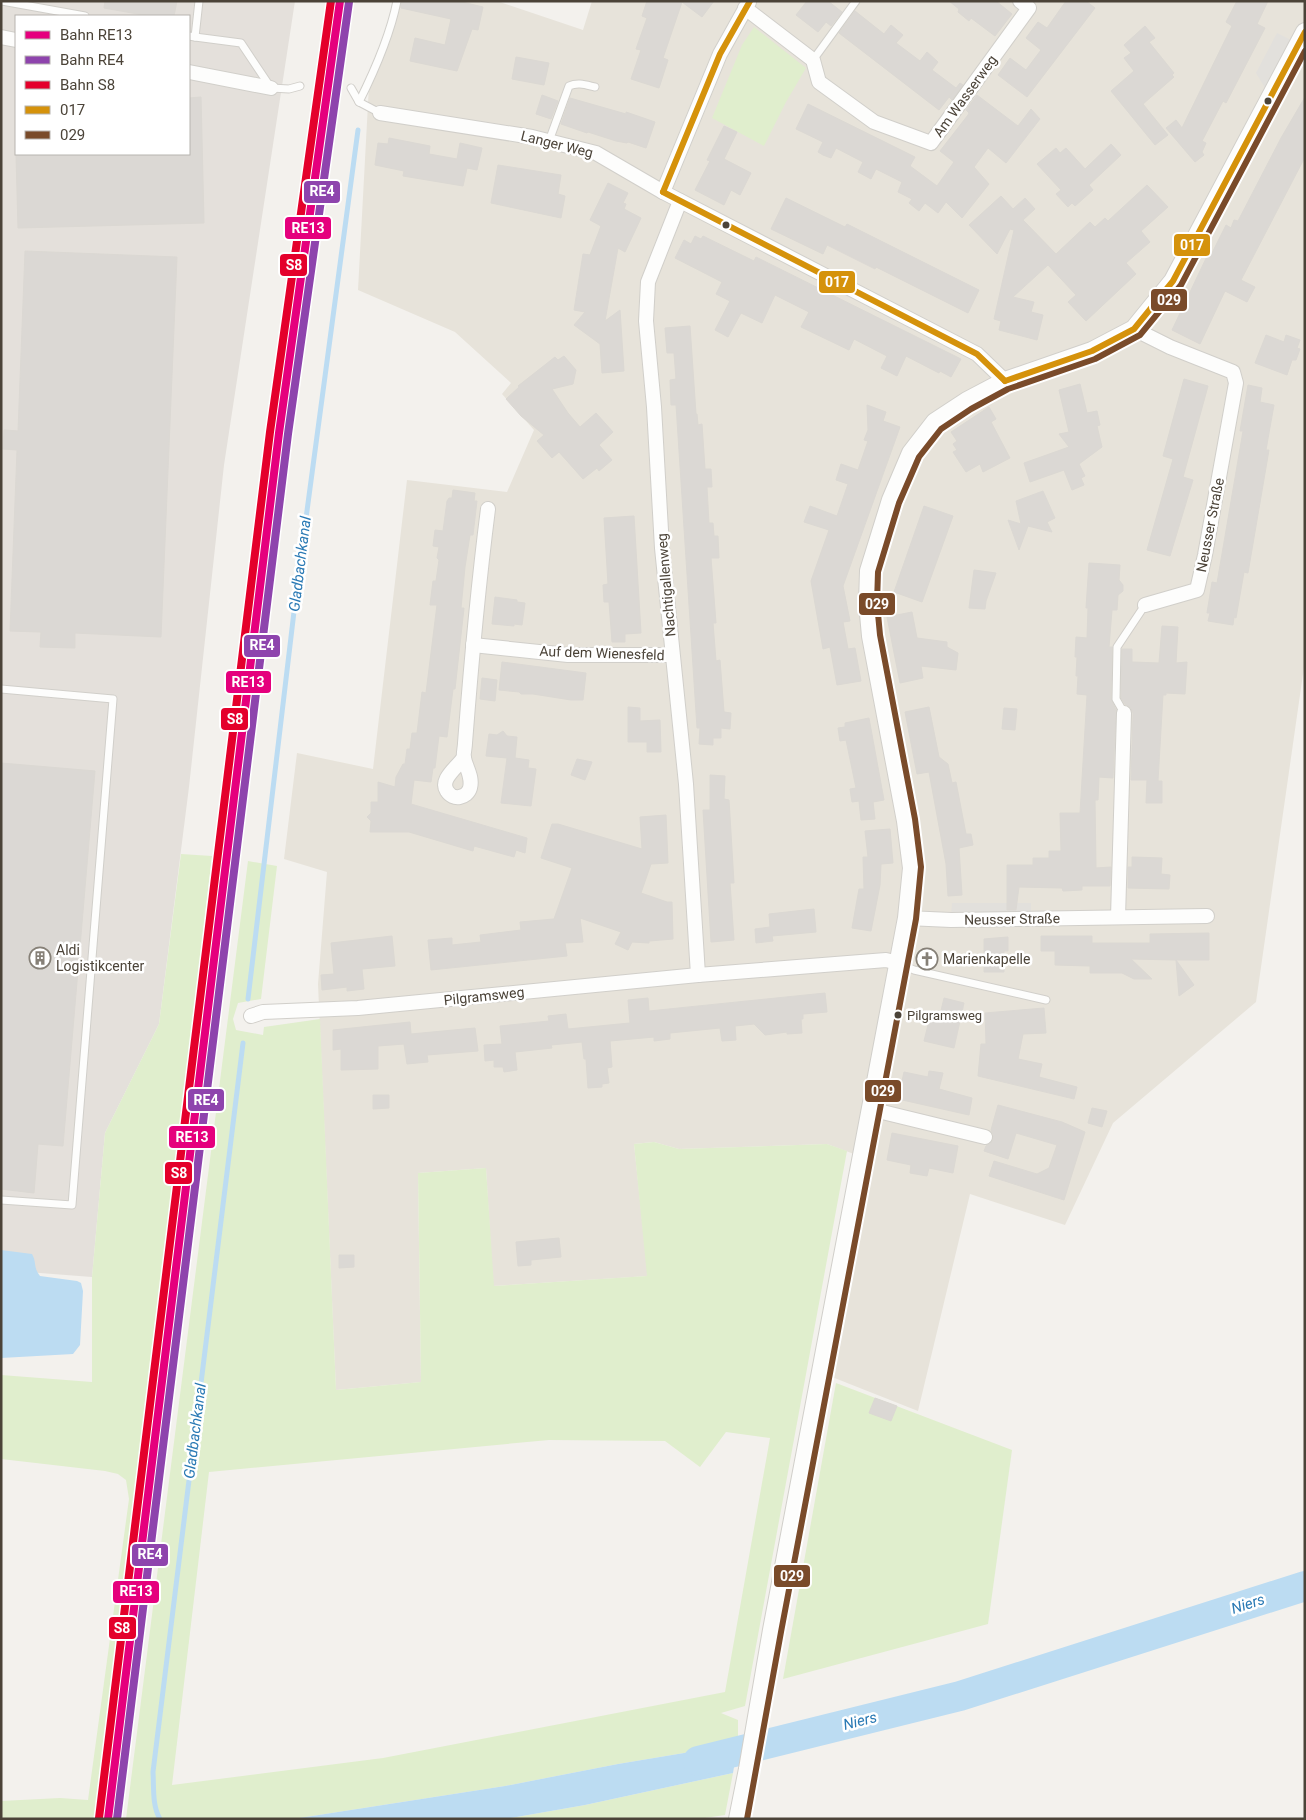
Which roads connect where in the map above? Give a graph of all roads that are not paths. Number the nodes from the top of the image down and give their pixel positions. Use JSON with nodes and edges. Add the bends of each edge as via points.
{"nodes":[{"id":1,"x":2,"y":1,"type":"edge"},
{"id":2,"x":199,"y":1,"type":"edge"},
{"id":3,"x":397,"y":1,"type":"edge"},
{"id":4,"x":856,"y":1,"type":"edge"},
{"id":5,"x":1020,"y":1,"type":"edge"},
{"id":6,"x":748,"y":4,"type":"edge"},
{"id":7,"x":79,"y":15,"type":"edge"},
{"id":8,"x":1305,"y":32,"type":"edge"},
{"id":9,"x":192,"y":36,"type":"edge"},
{"id":10,"x":1,"y":37,"type":"edge"},
{"id":11,"x":15,"y":40,"type":"edge"},
{"id":12,"x":813,"y":60,"type":"junction"},
{"id":13,"x":190,"y":72,"type":"edge"},
{"id":14,"x":300,"y":86,"type":"dead end"},
{"id":15,"x":595,"y":87,"type":"dead end"},
{"id":16,"x":271,"y":88,"type":"junction"},
{"id":17,"x":351,"y":88,"type":"dead end"},
{"id":18,"x":359,"y":102,"type":"junction"},
{"id":19,"x":380,"y":113,"type":"joint"},
{"id":20,"x":549,"y":141,"type":"junction"},
{"id":21,"x":663,"y":192,"type":"junction"},
{"id":22,"x":680,"y":201,"type":"junction"},
{"id":23,"x":1134,"y":329,"type":"junction"},
{"id":24,"x":1005,"y":381,"type":"junction"},
{"id":25,"x":488,"y":509,"type":"dead end"},
{"id":26,"x":1145,"y":604,"type":"joint"},
{"id":27,"x":473,"y":645,"type":"junction"},
{"id":28,"x":672,"y":655,"type":"junction"},
{"id":29,"x":1,"y":689,"type":"edge"},
{"id":30,"x":1124,"y":713,"type":"joint"},
{"id":31,"x":464,"y":757,"type":"dead end"},
{"id":32,"x":1207,"y":916,"type":"dead end"},
{"id":33,"x":1118,"y":917,"type":"junction"},
{"id":34,"x":906,"y":918,"type":"junction"},
{"id":35,"x":898,"y":963,"type":"junction"},
{"id":36,"x":698,"y":974,"type":"junction"},
{"id":37,"x":1046,"y":1000,"type":"dead end"},
{"id":38,"x":251,"y":1016,"type":"dead end"},
{"id":39,"x":870,"y":1110,"type":"junction"},
{"id":40,"x":985,"y":1137,"type":"dead end"},
{"id":41,"x":1,"y":1200,"type":"edge"},
{"id":42,"x":738,"y":1819,"type":"edge"}],
"edges":[{"from":1,"to":7,"type":"lane"},
{"from":2,"to":9,"type":"lane"},
{"from":3,"to":18,"type":"lane","via":[[373,74]]},
{"from":4,"to":12,"type":"lane"},
{"from":5,"to":12,"type":"street","name":"Am Wasserweg","via":[[1029,8],[931,143],[874,122],[819,82]]},
{"from":6,"to":12,"type":"street"},
{"from":6,"to":21,"type":"street","via":[[720,54]]},
{"from":8,"to":23,"type":"street","via":[[1173,281]]},
{"from":9,"to":16,"type":"lane","via":[[241,43]]},
{"from":10,"to":11,"type":"street"},
{"from":13,"to":16,"type":"street"},
{"from":14,"to":16,"type":"lane"},
{"from":15,"to":20,"type":"lane","via":[[569,86]]},
{"from":17,"to":18,"type":"lane"},
{"from":18,"to":19,"type":"lane"},
{"from":19,"to":20,"type":"street","name":"Langer Weg"},
{"from":20,"to":21,"type":"street","name":"Langer Weg","via":[[596,153]]},
{"from":21,"to":22,"type":"street","name":"Langer Weg"},
{"from":22,"to":24,"type":"street","name":"Langer Weg","via":[[977,354]]},
{"from":22,"to":28,"type":"street","name":"Nachtigallenweg","via":[[648,282],[646,321]]},
{"from":23,"to":24,"type":"street","via":[[1092,351]]},
{"from":23,"to":26,"type":"street","name":"Neusser Straße","via":[[1233,372],[1236,383],[1197,590]]},
{"from":24,"to":34,"type":"street","via":[[935,422],[911,453],[891,500],[869,571],[871,636],[912,868]]},
{"from":25,"to":27,"type":"street"},
{"from":26,"to":30,"type":"lane","name":"Neusser Straße","via":[[1117,647],[1116,699]]},
{"from":27,"to":28,"type":"street","name":"Auf dem Wienesfeld","via":[[568,655]]},
{"from":27,"to":31,"type":"street"},
{"from":28,"to":36,"type":"street","name":"Nachtigallenweg","via":[[686,784]]},
{"from":29,"to":41,"type":"lane","via":[[113,699],[72,1205]]},
{"from":30,"to":33,"type":"street","name":"Neusser Straße"},
{"from":32,"to":33,"type":"street","name":"Neusser Straße"},
{"from":33,"to":34,"type":"street","name":"Neusser Straße"},
{"from":34,"to":35,"type":"street"},
{"from":35,"to":36,"type":"street","name":"Pilgramsweg","via":[[886,960]]},
{"from":35,"to":37,"type":"lane","via":[[914,970]]},
{"from":35,"to":39,"type":"street"},
{"from":36,"to":38,"type":"street","name":"Pilgramsweg","via":[[358,1008],[263,1012]]},
{"from":39,"to":40,"type":"street"},
{"from":39,"to":42,"type":"street"}]}
